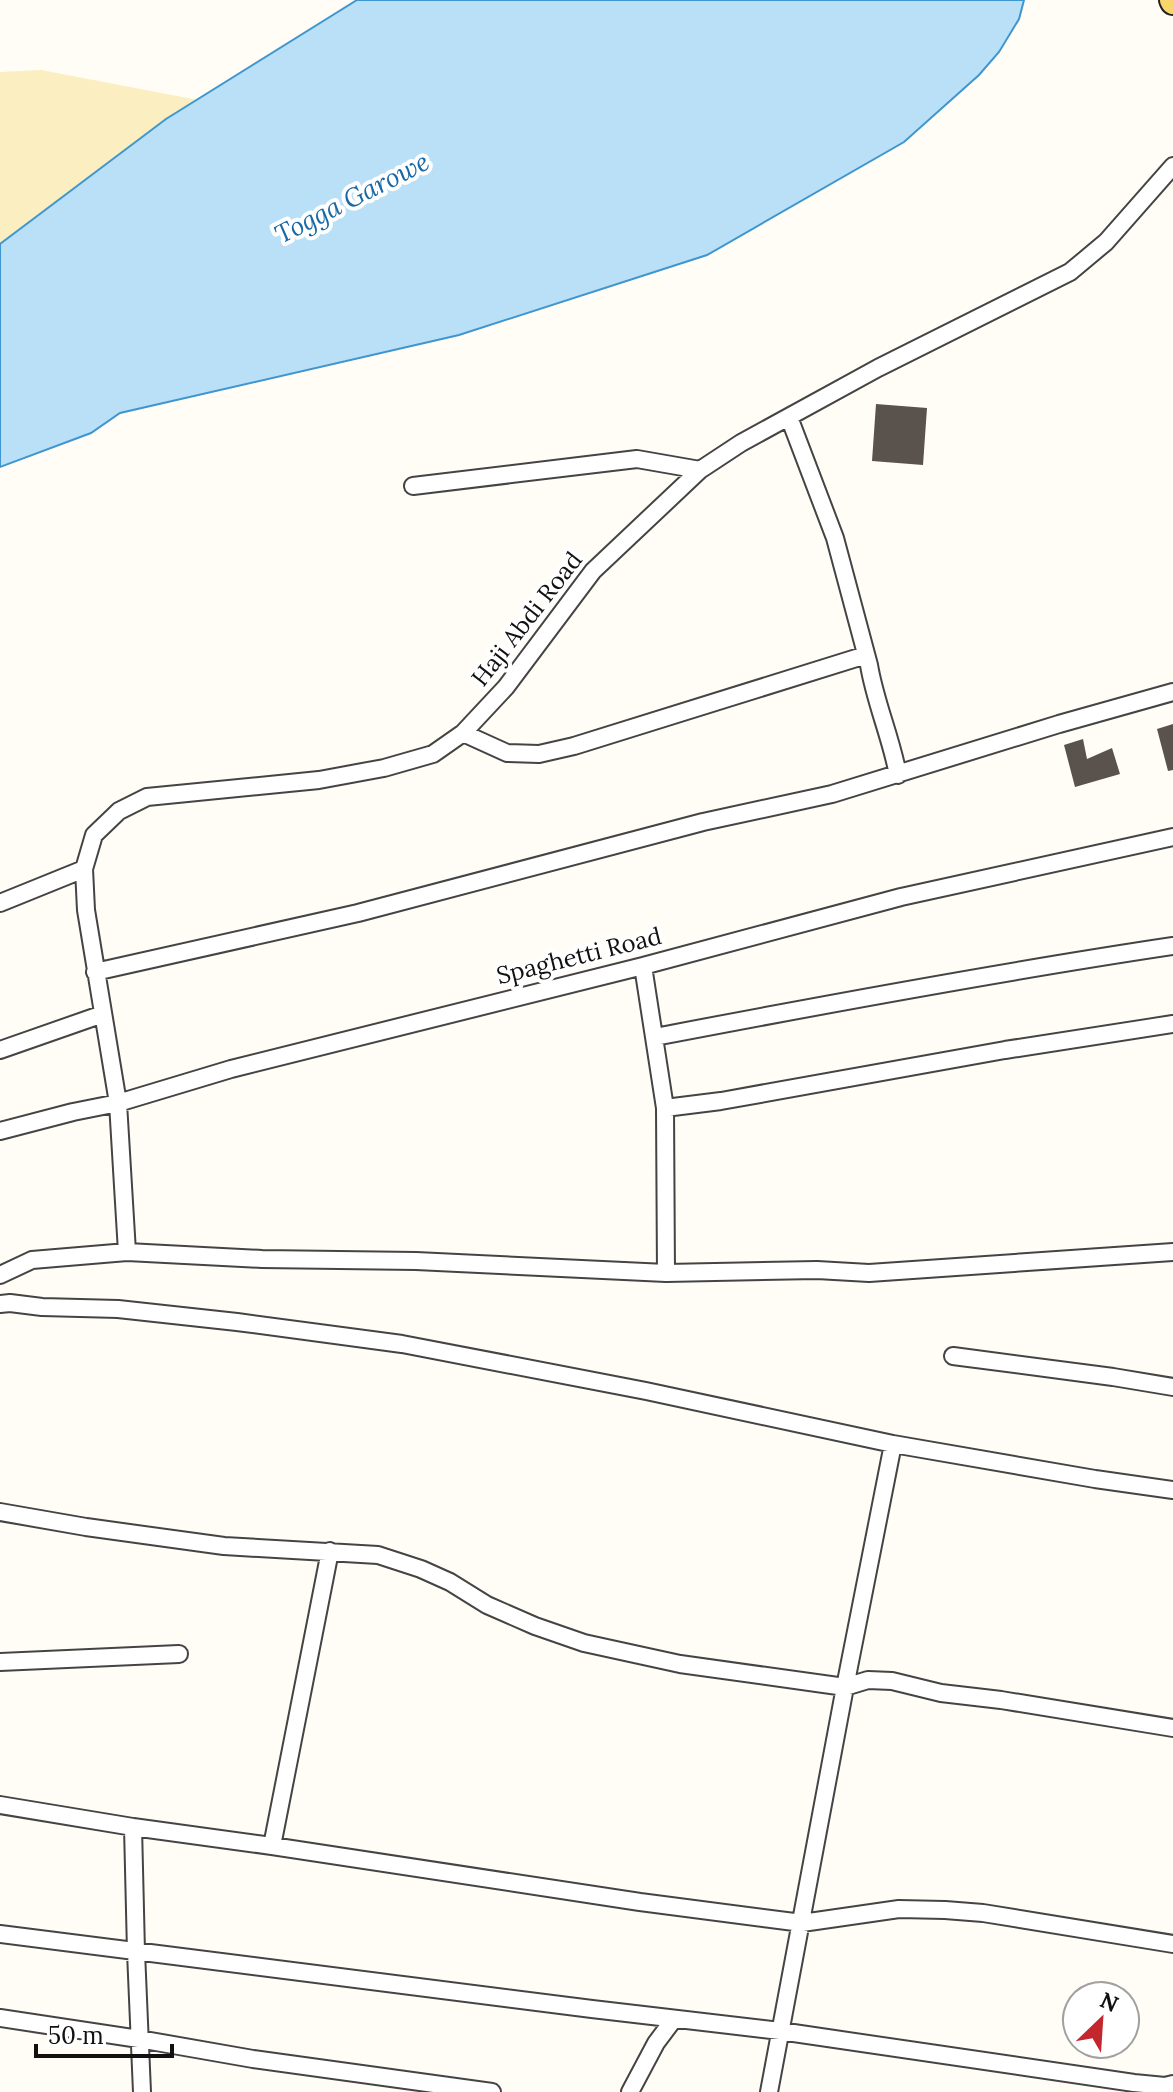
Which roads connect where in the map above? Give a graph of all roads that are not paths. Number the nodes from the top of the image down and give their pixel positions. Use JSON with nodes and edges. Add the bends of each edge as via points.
{"nodes":[{"id":1,"x":1173,"y":166,"type":"edge"},
{"id":2,"x":789,"y":417,"type":"junction"},
{"id":3,"x":700,"y":470,"type":"junction"},
{"id":4,"x":413,"y":486,"type":"dead end"},
{"id":5,"x":866,"y":655,"type":"junction"},
{"id":6,"x":1173,"y":692,"type":"edge"},
{"id":7,"x":463,"y":733,"type":"junction"},
{"id":8,"x":898,"y":775,"type":"junction"},
{"id":9,"x":1173,"y":837,"type":"edge"},
{"id":10,"x":84,"y":869,"type":"junction"},
{"id":11,"x":0,"y":903,"type":"edge"},
{"id":12,"x":1173,"y":946,"type":"edge"},
{"id":13,"x":643,"y":966,"type":"junction"},
{"id":14,"x":95,"y":972,"type":"junction"},
{"id":15,"x":103,"y":1014,"type":"junction"},
{"id":16,"x":1173,"y":1024,"type":"edge"},
{"id":17,"x":655,"y":1037,"type":"junction"},
{"id":18,"x":0,"y":1050,"type":"edge"},
{"id":19,"x":118,"y":1103,"type":"junction"},
{"id":20,"x":665,"y":1108,"type":"junction"},
{"id":21,"x":0,"y":1131,"type":"edge"},
{"id":22,"x":127,"y":1252,"type":"junction"},
{"id":23,"x":1173,"y":1252,"type":"edge"},
{"id":24,"x":666,"y":1273,"type":"junction"},
{"id":25,"x":0,"y":1275,"type":"edge"},
{"id":26,"x":0,"y":1304,"type":"edge"},
{"id":27,"x":953,"y":1356,"type":"dead end"},
{"id":28,"x":1173,"y":1387,"type":"edge"},
{"id":29,"x":893,"y":1444,"type":"junction"},
{"id":30,"x":1173,"y":1490,"type":"edge"},
{"id":31,"x":0,"y":1512,"type":"edge"},
{"id":32,"x":330,"y":1551,"type":"junction"},
{"id":33,"x":179,"y":1654,"type":"dead end"},
{"id":34,"x":0,"y":1662,"type":"edge"},
{"id":35,"x":845,"y":1687,"type":"junction"},
{"id":36,"x":1173,"y":1728,"type":"edge"},
{"id":37,"x":0,"y":1805,"type":"edge"},
{"id":38,"x":133,"y":1827,"type":"junction"},
{"id":39,"x":272,"y":1846,"type":"junction"},
{"id":40,"x":802,"y":1923,"type":"junction"},
{"id":41,"x":0,"y":1934,"type":"edge"},
{"id":42,"x":1173,"y":1944,"type":"edge"},
{"id":43,"x":136,"y":1952,"type":"junction"},
{"id":44,"x":0,"y":2018,"type":"edge"},
{"id":45,"x":674,"y":2019,"type":"junction"},
{"id":46,"x":780,"y":2031,"type":"junction"},
{"id":47,"x":139,"y":2039,"type":"junction"},
{"id":48,"x":367,"y":2074,"type":"junction"},
{"id":49,"x":1173,"y":2084,"type":"edge"},
{"id":50,"x":142,"y":2092,"type":"edge"},
{"id":51,"x":365,"y":2092,"type":"edge"},
{"id":52,"x":492,"y":2092,"type":"edge"},
{"id":53,"x":630,"y":2092,"type":"edge"},
{"id":54,"x":769,"y":2092,"type":"edge"}],
"edges":[{"from":1,"to":2,"type":"street","name":"Haji Abdi Road","via":[[1106,242],[1070,272]]},
{"from":2,"to":3,"type":"street","name":"Haji Abdi Road"},
{"from":2,"to":5,"type":"street","via":[[832,528]]},
{"from":3,"to":4,"type":"street","via":[[637,459]]},
{"from":3,"to":7,"type":"street","name":"Haji Abdi Road","via":[[593,571],[506,687]]},
{"from":5,"to":7,"type":"street","via":[[539,754],[507,753]]},
{"from":5,"to":8,"type":"street"},
{"from":6,"to":8,"type":"street"},
{"from":7,"to":10,"type":"street","name":"Haji Abdi Road","via":[[433,754],[384,768],[319,780],[147,797],[119,811],[94,835]]},
{"from":8,"to":14,"type":"street","via":[[358,913]]},
{"from":9,"to":13,"type":"street","name":"Spaghetti Road","via":[[901,897]]},
{"from":10,"to":11,"type":"street"},
{"from":10,"to":14,"type":"street","name":"Haji Abdi Road"},
{"from":12,"to":17,"type":"street"},
{"from":13,"to":17,"type":"street"},
{"from":13,"to":19,"type":"street","name":"Spaghetti Road","via":[[231,1069]]},
{"from":14,"to":15,"type":"street","name":"Haji Abdi Road"},
{"from":15,"to":18,"type":"street"},
{"from":15,"to":19,"type":"street","name":"Haji Abdi Road"},
{"from":16,"to":20,"type":"street"},
{"from":17,"to":20,"type":"street"},
{"from":19,"to":21,"type":"street","name":"Spaghetti Road"},
{"from":19,"to":22,"type":"street","name":"Haji Abdi Road"},
{"from":20,"to":24,"type":"street"},
{"from":22,"to":24,"type":"street"},
{"from":22,"to":25,"type":"street","via":[[32,1260]]},
{"from":23,"to":24,"type":"street","via":[[869,1273]]},
{"from":26,"to":29,"type":"street","via":[[118,1309],[402,1344]]},
{"from":27,"to":28,"type":"street"},
{"from":29,"to":30,"type":"street"},
{"from":29,"to":35,"type":"street"},
{"from":31,"to":32,"type":"street","via":[[224,1546]]},
{"from":32,"to":35,"type":"street","via":[[378,1555],[421,1569],[487,1605],[584,1643],[680,1664]]},
{"from":32,"to":39,"type":"street"},
{"from":33,"to":34,"type":"street"},
{"from":35,"to":36,"type":"street","via":[[868,1680],[892,1681]]},
{"from":35,"to":40,"type":"street"},
{"from":37,"to":38,"type":"street"},
{"from":38,"to":39,"type":"street"},
{"from":38,"to":43,"type":"street"},
{"from":39,"to":40,"type":"street"},
{"from":40,"to":42,"type":"street","via":[[899,1909],[945,1910]]},
{"from":40,"to":46,"type":"street"},
{"from":41,"to":43,"type":"street"},
{"from":43,"to":45,"type":"street"},
{"from":43,"to":47,"type":"street"},
{"from":44,"to":47,"type":"street"},
{"from":45,"to":46,"type":"street"},
{"from":45,"to":53,"type":"street"},
{"from":46,"to":49,"type":"street","via":[[1134,2083]]},
{"from":46,"to":54,"type":"street"},
{"from":47,"to":48,"type":"street"},
{"from":47,"to":50,"type":"street"},
{"from":48,"to":51,"type":"street"},
{"from":48,"to":52,"type":"street"}]}
